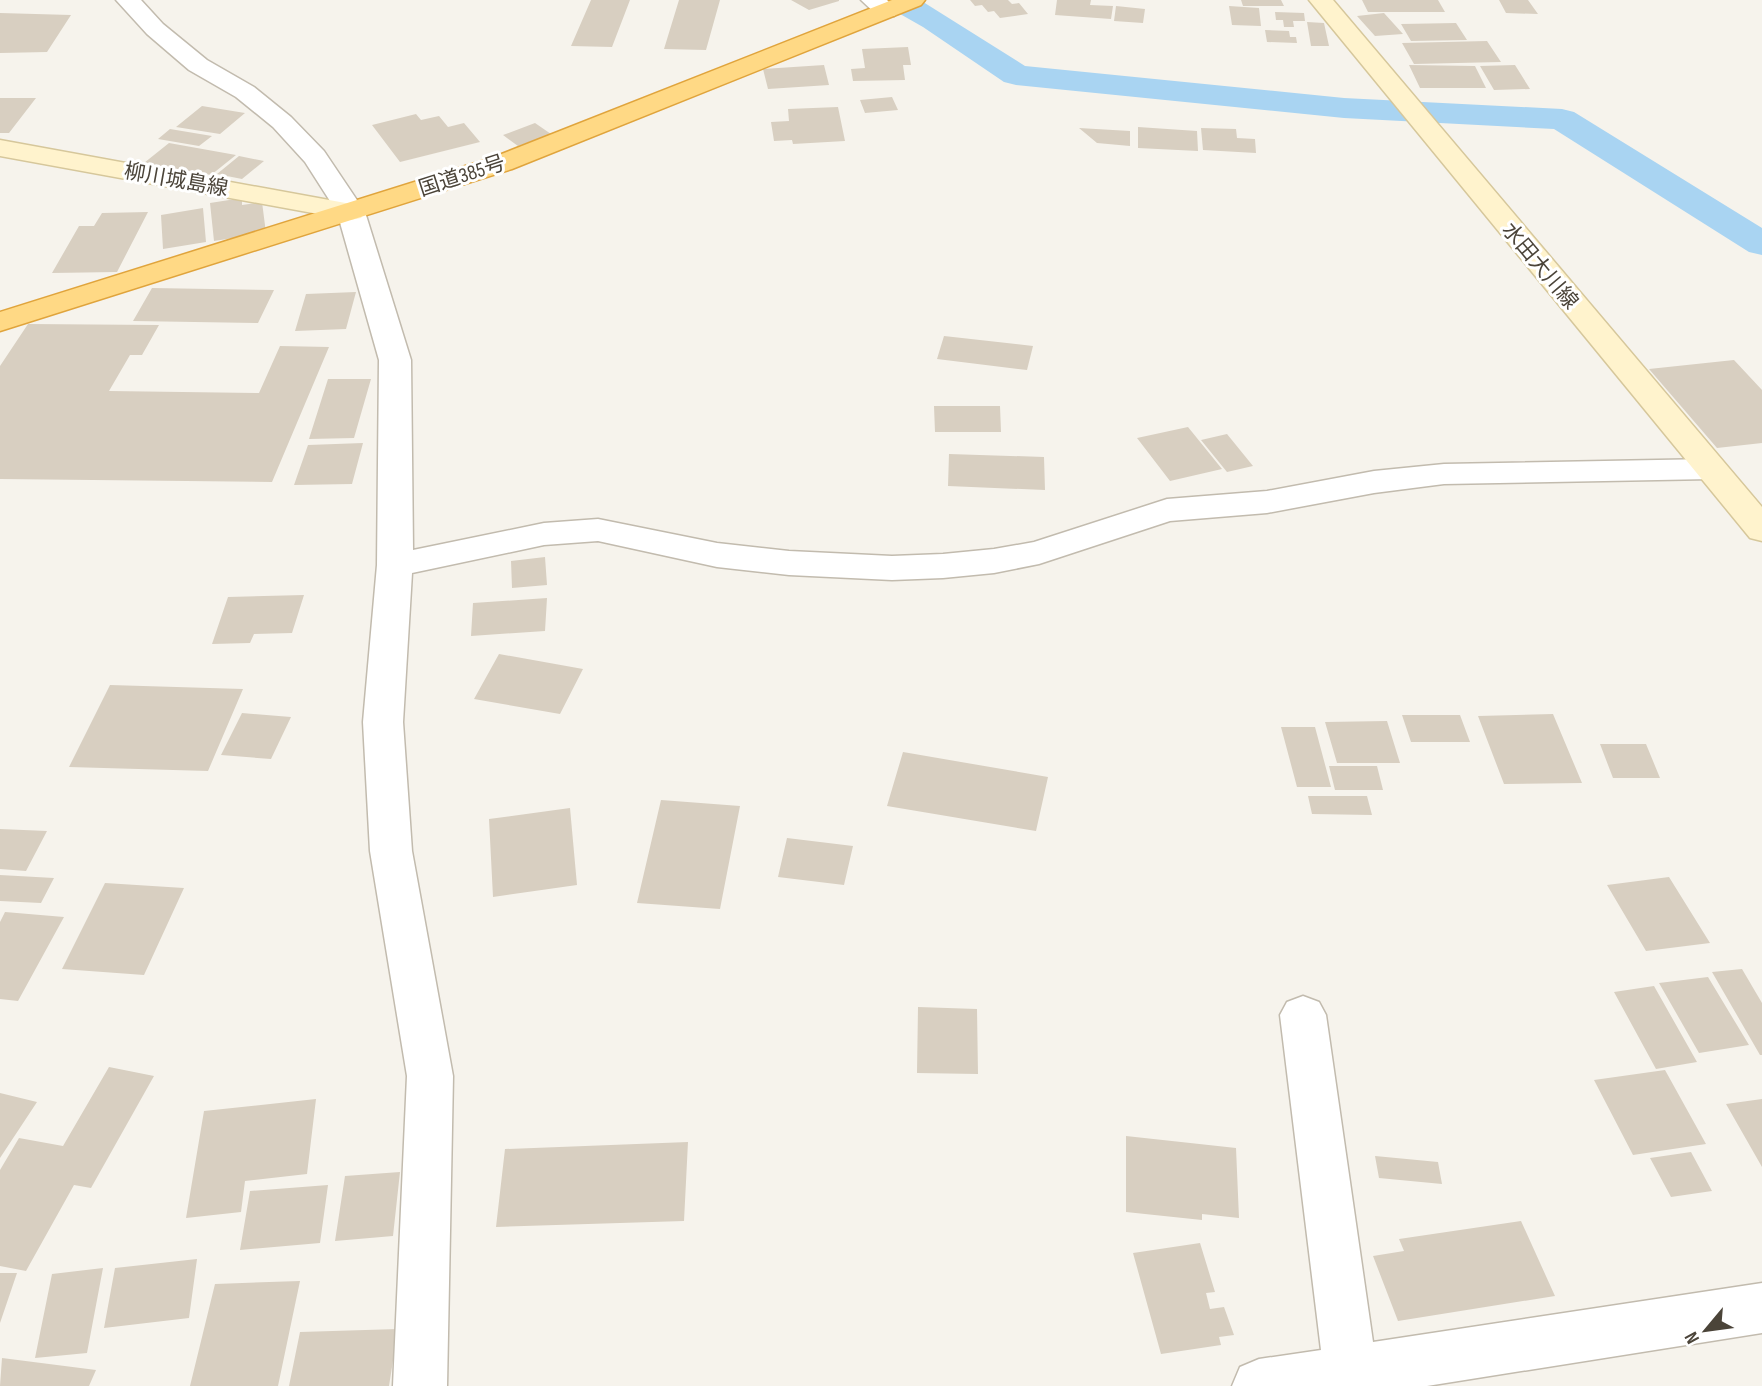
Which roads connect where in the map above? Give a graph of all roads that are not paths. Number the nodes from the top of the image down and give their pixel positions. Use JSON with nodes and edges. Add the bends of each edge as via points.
{"nodes":[{"id":1,"x":128,"y":0,"type":"edge"},
{"id":2,"x":913,"y":0,"type":"edge"},
{"id":3,"x":1321,"y":0,"type":"edge"},
{"id":4,"x":879,"y":5,"type":"edge"},
{"id":5,"x":0,"y":148,"type":"edge"},
{"id":6,"x":361,"y":209,"type":"junction"},
{"id":7,"x":0,"y":322,"type":"edge"},
{"id":8,"x":1711,"y":469,"type":"junction"},
{"id":9,"x":1762,"y":530,"type":"edge"},
{"id":10,"x":395,"y":565,"type":"junction"},
{"id":11,"x":1303,"y":1015,"type":"dead end"},
{"id":12,"x":1762,"y":1308,"type":"edge"},
{"id":13,"x":1352,"y":1379,"type":"edge"},
{"id":14,"x":420,"y":1386,"type":"edge"},
{"id":15,"x":1259,"y":1386,"type":"edge"}],
"edges":[{"from":1,"to":6,"type":"street","via":[[198,65],[245,92],[282,122]]},
{"from":2,"to":4,"type":"highway","name":"国道385号"},
{"from":3,"to":8,"type":"main road","name":"水田大川線"},
{"from":4,"to":6,"type":"highway","name":"国道385号","via":[[503,163]]},
{"from":5,"to":6,"type":"main road","name":"柳川城島線"},
{"from":6,"to":7,"type":"highway","name":"国道385号"},
{"from":6,"to":10,"type":"street","via":[[395,360]]},
{"from":8,"to":9,"type":"main road","name":"水田大川線"},
{"from":8,"to":10,"type":"street","via":[[1444,474],[1374,482],[1267,502],[1167,509],[1039,552],[955,565],[892,568],[789,563],[717,555],[598,530],[544,534]]},
{"from":10,"to":14,"type":"street","via":[[383,722],[391,851],[430,1076]]},
{"from":11,"to":13,"type":"street"},
{"from":12,"to":13,"type":"street"},
{"from":13,"to":15,"type":"street"}]}
